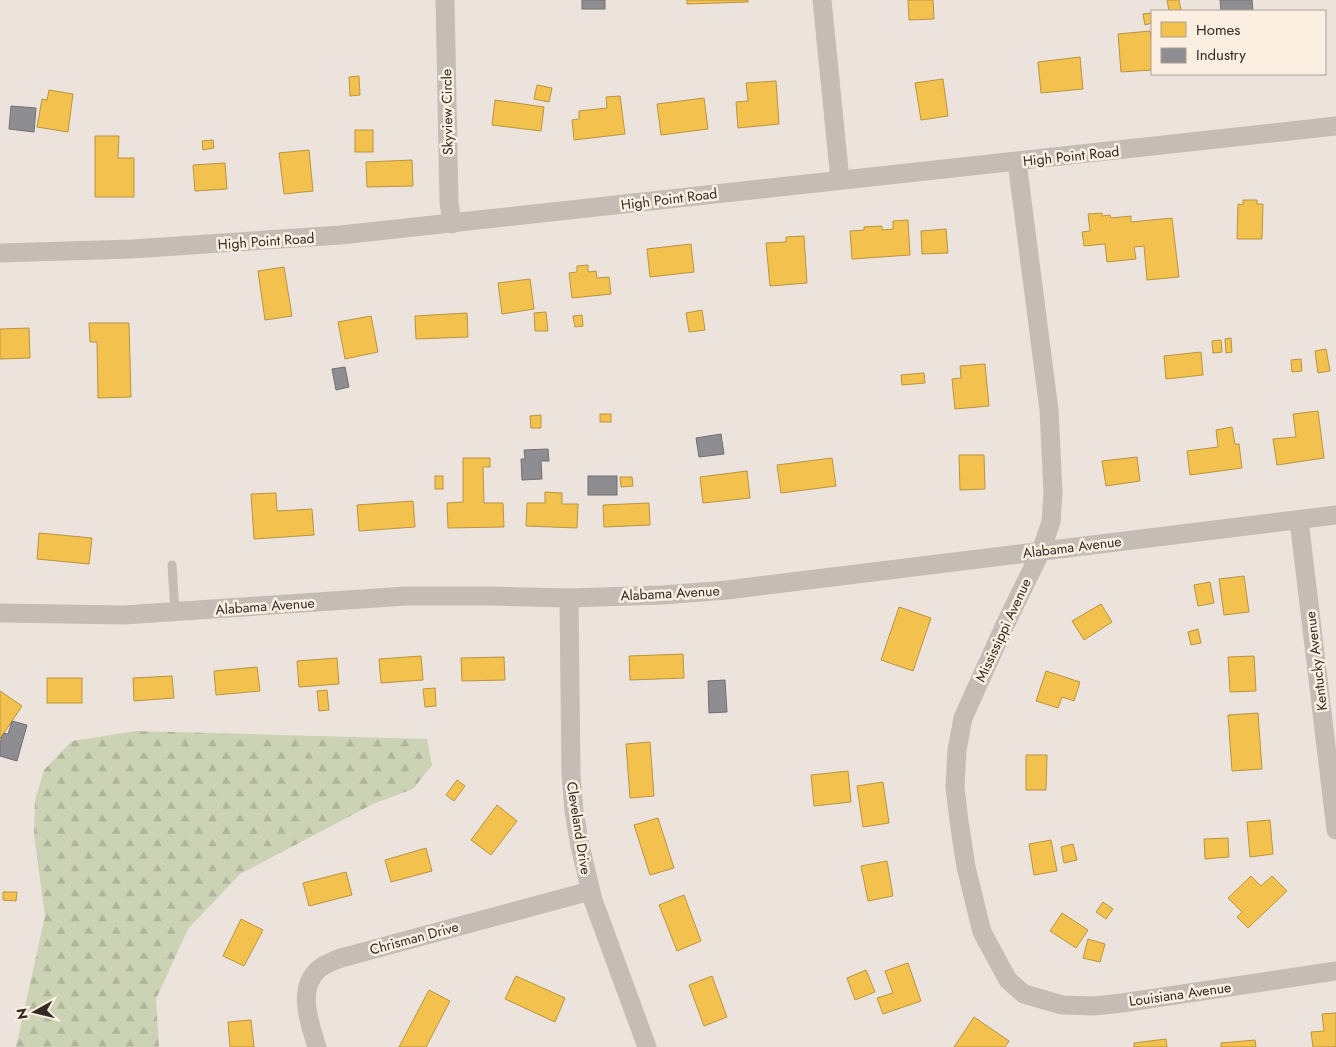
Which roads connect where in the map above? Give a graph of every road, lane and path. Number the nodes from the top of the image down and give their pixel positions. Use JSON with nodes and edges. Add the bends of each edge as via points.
{"nodes":[{"id":1,"x":445,"y":0,"type":"edge"},
{"id":2,"x":822,"y":0,"type":"edge"},
{"id":3,"x":1336,"y":126,"type":"edge"},
{"id":4,"x":1017,"y":162,"type":"junction"},
{"id":5,"x":840,"y":180,"type":"junction"},
{"id":6,"x":452,"y":224,"type":"junction"},
{"id":7,"x":0,"y":253,"type":"edge"},
{"id":8,"x":1336,"y":515,"type":"edge"},
{"id":9,"x":1299,"y":520,"type":"junction"},
{"id":10,"x":1041,"y":551,"type":"junction"},
{"id":11,"x":172,"y":565,"type":"dead end"},
{"id":12,"x":569,"y":598,"type":"junction"},
{"id":13,"x":175,"y":612,"type":"junction"},
{"id":14,"x":0,"y":613,"type":"edge"},
{"id":15,"x":1336,"y":830,"type":"edge"},
{"id":16,"x":590,"y":891,"type":"junction"},
{"id":17,"x":1336,"y":971,"type":"edge"},
{"id":18,"x":1024,"y":994,"type":"joint"},
{"id":19,"x":317,"y":1047,"type":"edge"},
{"id":20,"x":647,"y":1047,"type":"edge"}],
"edges":[{"from":1,"to":6,"type":"street","name":"Skyview Circle"},
{"from":2,"to":5,"type":"street"},
{"from":3,"to":4,"type":"street","name":"High Point Road"},
{"from":4,"to":5,"type":"street","name":"High Point Road"},
{"from":4,"to":10,"type":"street","name":"Mississippi Avenue","via":[[1049,410],[1053,492],[1051,522]]},
{"from":5,"to":6,"type":"street","name":"High Point Road"},
{"from":6,"to":7,"type":"street","name":"High Point Road","via":[[238,243]]},
{"from":8,"to":9,"type":"street","name":"Alabama Avenue"},
{"from":9,"to":10,"type":"street","name":"Alabama Avenue"},
{"from":9,"to":15,"type":"street","name":"Kentucky Avenue"},
{"from":10,"to":12,"type":"street","name":"Alabama Avenue","via":[[727,590]]},
{"from":10,"to":18,"type":"street","name":"Mississippi Avenue","via":[[963,718],[955,787],[966,867],[982,932],[1008,980]]},
{"from":11,"to":13,"type":"lane"},
{"from":12,"to":13,"type":"street","name":"Alabama Avenue","via":[[406,596]]},
{"from":12,"to":16,"type":"street","name":"Cleveland Drive","via":[[571,775],[574,810]]},
{"from":13,"to":14,"type":"street","name":"Alabama Avenue","via":[[124,615]]},
{"from":16,"to":19,"type":"street","name":"Chrisman Drive","via":[[341,958],[322,967],[311,978],[306,994]]},
{"from":16,"to":20,"type":"street","name":"Cleveland Drive"},
{"from":17,"to":18,"type":"street","name":"Louisiana Avenue","via":[[1094,1006],[1062,1004]]}]}
